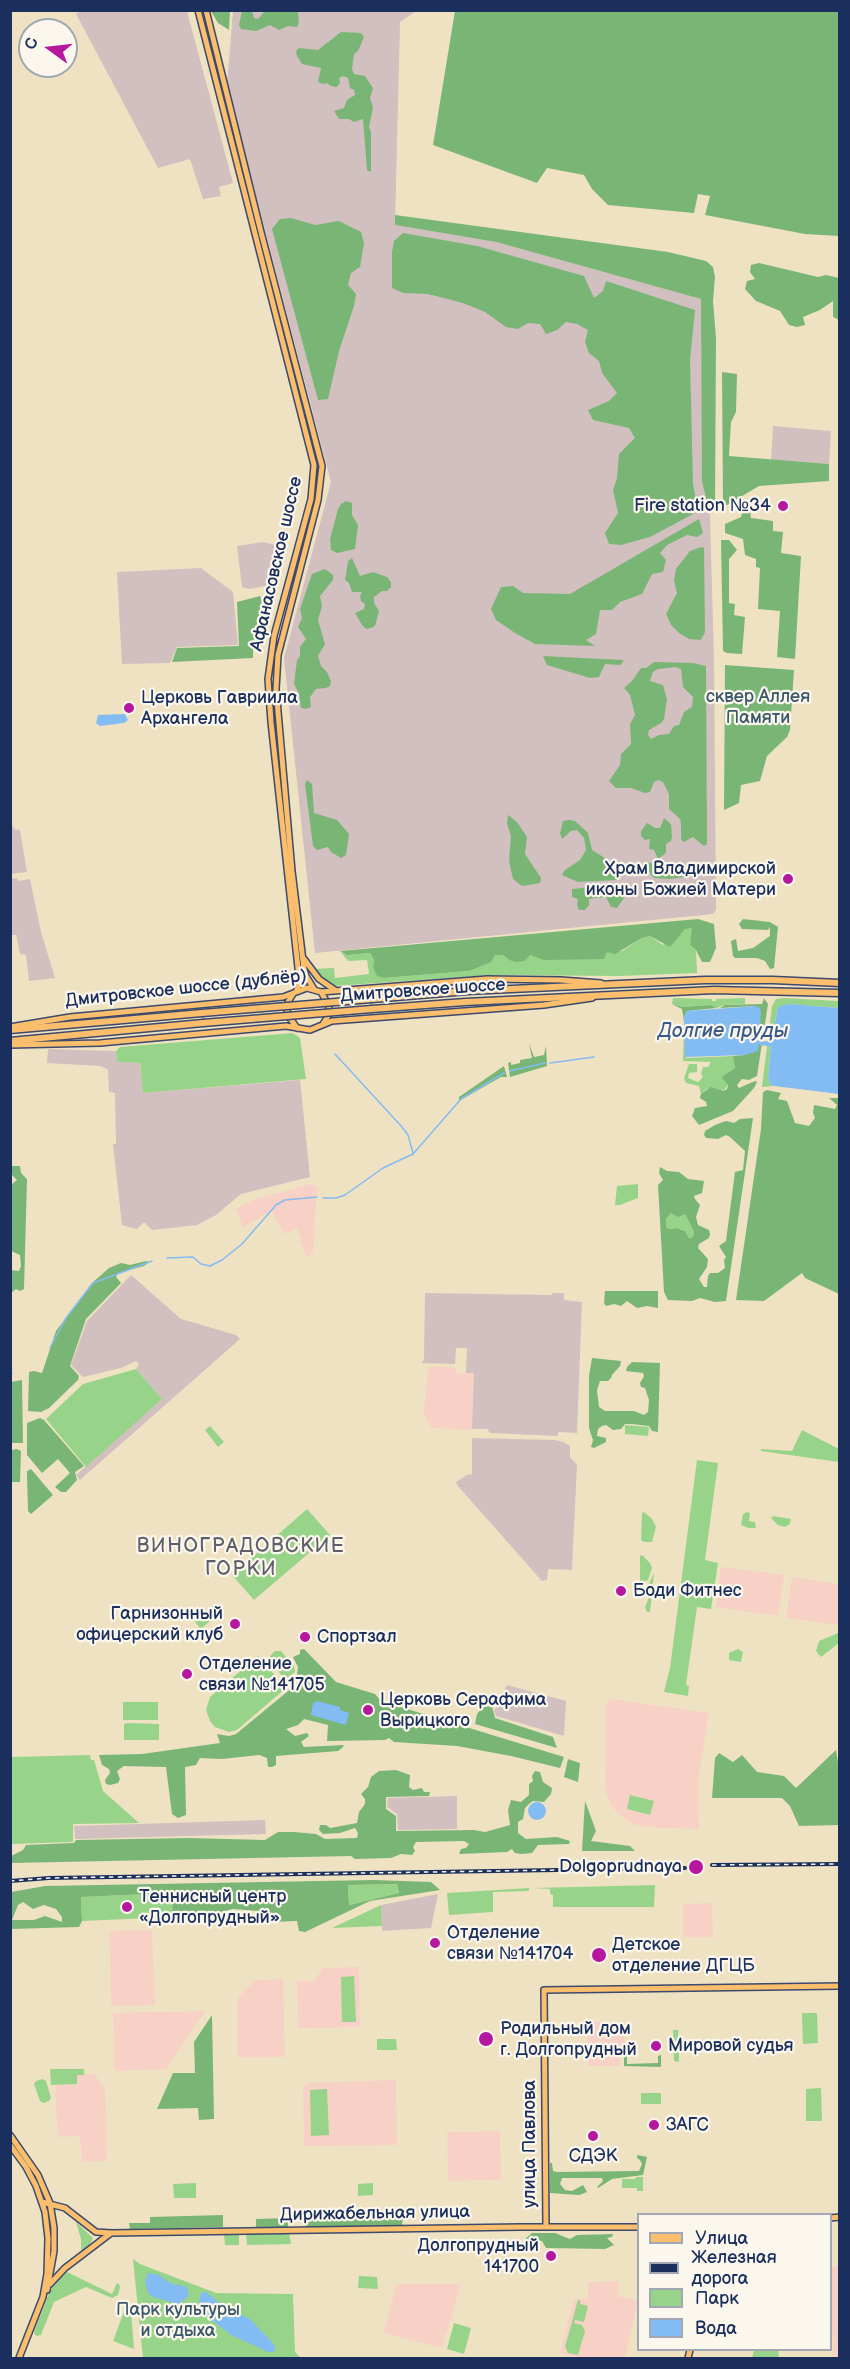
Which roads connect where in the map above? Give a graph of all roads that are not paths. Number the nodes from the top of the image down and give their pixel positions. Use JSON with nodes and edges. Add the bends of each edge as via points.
{"nodes":[{"id":1,"x":198,"y":10,"type":"edge"},
{"id":2,"x":206,"y":10,"type":"edge"},
{"id":3,"x":303,"y":958,"type":"junction"},
{"id":4,"x":840,"y":983,"type":"edge"},
{"id":5,"x":616,"y":984,"type":"junction"},
{"id":6,"x":314,"y":989,"type":"junction"},
{"id":7,"x":339,"y":991,"type":"junction"},
{"id":8,"x":295,"y":992,"type":"junction"},
{"id":9,"x":321,"y":992,"type":"junction"},
{"id":10,"x":840,"y":993,"type":"edge"},
{"id":11,"x":614,"y":995,"type":"junction"},
{"id":12,"x":323,"y":1024,"type":"junction"},
{"id":13,"x":297,"y":1028,"type":"junction"},
{"id":14,"x":10,"y":1029,"type":"edge"},
{"id":15,"x":10,"y":1043,"type":"edge"},
{"id":16,"x":840,"y":1986,"type":"edge"},
{"id":17,"x":10,"y":2135,"type":"edge"},
{"id":18,"x":10,"y":2145,"type":"edge"},
{"id":19,"x":43,"y":2186,"type":"junction"},
{"id":20,"x":42,"y":2202,"type":"junction"},
{"id":21,"x":50,"y":2203,"type":"junction"},
{"id":22,"x":65,"y":2208,"type":"junction"},
{"id":23,"x":546,"y":2227,"type":"junction"},
{"id":24,"x":637,"y":2227,"type":"edge"},
{"id":25,"x":96,"y":2232,"type":"junction"},
{"id":26,"x":111,"y":2233,"type":"junction"},
{"id":27,"x":98,"y":2243,"type":"junction"},
{"id":28,"x":48,"y":2288,"type":"junction"},
{"id":29,"x":43,"y":2297,"type":"junction"},
{"id":30,"x":18,"y":2358,"type":"edge"}],
"edges":[{"from":1,"to":8,"type":"main road","name":"Афанасовское шоссе","via":[[314,465],[311,499],[274,636],[268,679],[299,977]]},
{"from":2,"to":3,"type":"main road","name":"Афанасовское шоссе","via":[[322,466],[318,500],[276,669],[277,721]]},
{"from":3,"to":6,"type":"main road","name":"Афанасовское шоссе","via":[[306,976]]},
{"from":3,"to":7,"type":"main road","via":[[319,980]]},
{"from":4,"to":5,"type":"highway","name":"Дмитровское шоссе","via":[[747,980]]},
{"from":5,"to":7,"type":"main road","name":"Дмитровское шоссе (дублёр)","via":[[487,979]]},
{"from":5,"to":14,"type":"highway","name":"Дмитровское шоссе","bridge":true,"via":[[372,999]]},
{"from":6,"to":8,"type":"main road","name":"Дмитровское шоссе (дублёр)"},
{"from":6,"to":9,"type":"main road","name":"Дмитровское шоссе (дублёр)"},
{"from":7,"to":9,"type":"main road","name":"Дмитровское шоссе (дублёр)"},
{"from":8,"to":13,"type":"main road","via":[[288,1002],[287,1014]]},
{"from":8,"to":14,"type":"main road","name":"Дмитровское шоссе (дублёр)","via":[[283,997],[70,1017]]},
{"from":9,"to":12,"type":"main road","via":[[329,1006]]},
{"from":10,"to":11,"type":"highway","name":"Дмитровское шоссе","via":[[714,990]]},
{"from":11,"to":12,"type":"main road","via":[[555,1004]]},
{"from":11,"to":15,"type":"highway","name":"Дмитровское шоссе","bridge":true,"via":[[372,1009]]},
{"from":12,"to":13,"type":"main road","via":[[310,1030]]},
{"from":13,"to":15,"type":"main road","via":[[100,1043]]},
{"from":16,"to":23,"type":"main road","name":"улица Павлова","via":[[544,1990]]},
{"from":17,"to":19,"type":"main road","via":[[33,2165]]},
{"from":18,"to":20,"type":"main road","via":[[32,2177]]},
{"from":19,"to":21,"type":"main road"},
{"from":19,"to":22,"type":"main road"},
{"from":20,"to":21,"type":"main road"},
{"from":20,"to":29,"type":"main road","via":[[48,2238]]},
{"from":21,"to":22,"type":"main road"},
{"from":21,"to":28,"type":"main road","via":[[54,2245]]},
{"from":22,"to":25,"type":"main road"},
{"from":23,"to":24,"type":"main road","name":"Дирижабельная улица"},
{"from":23,"to":26,"type":"main road","name":"Дирижабельная улица"},
{"from":25,"to":26,"type":"main road","name":"Дирижабельная улица"},
{"from":25,"to":27,"type":"main road"},
{"from":26,"to":27,"type":"main road"},
{"from":27,"to":28,"type":"main road","via":[[65,2268]]},
{"from":28,"to":29,"type":"main road"},
{"from":29,"to":30,"type":"main road"}]}
